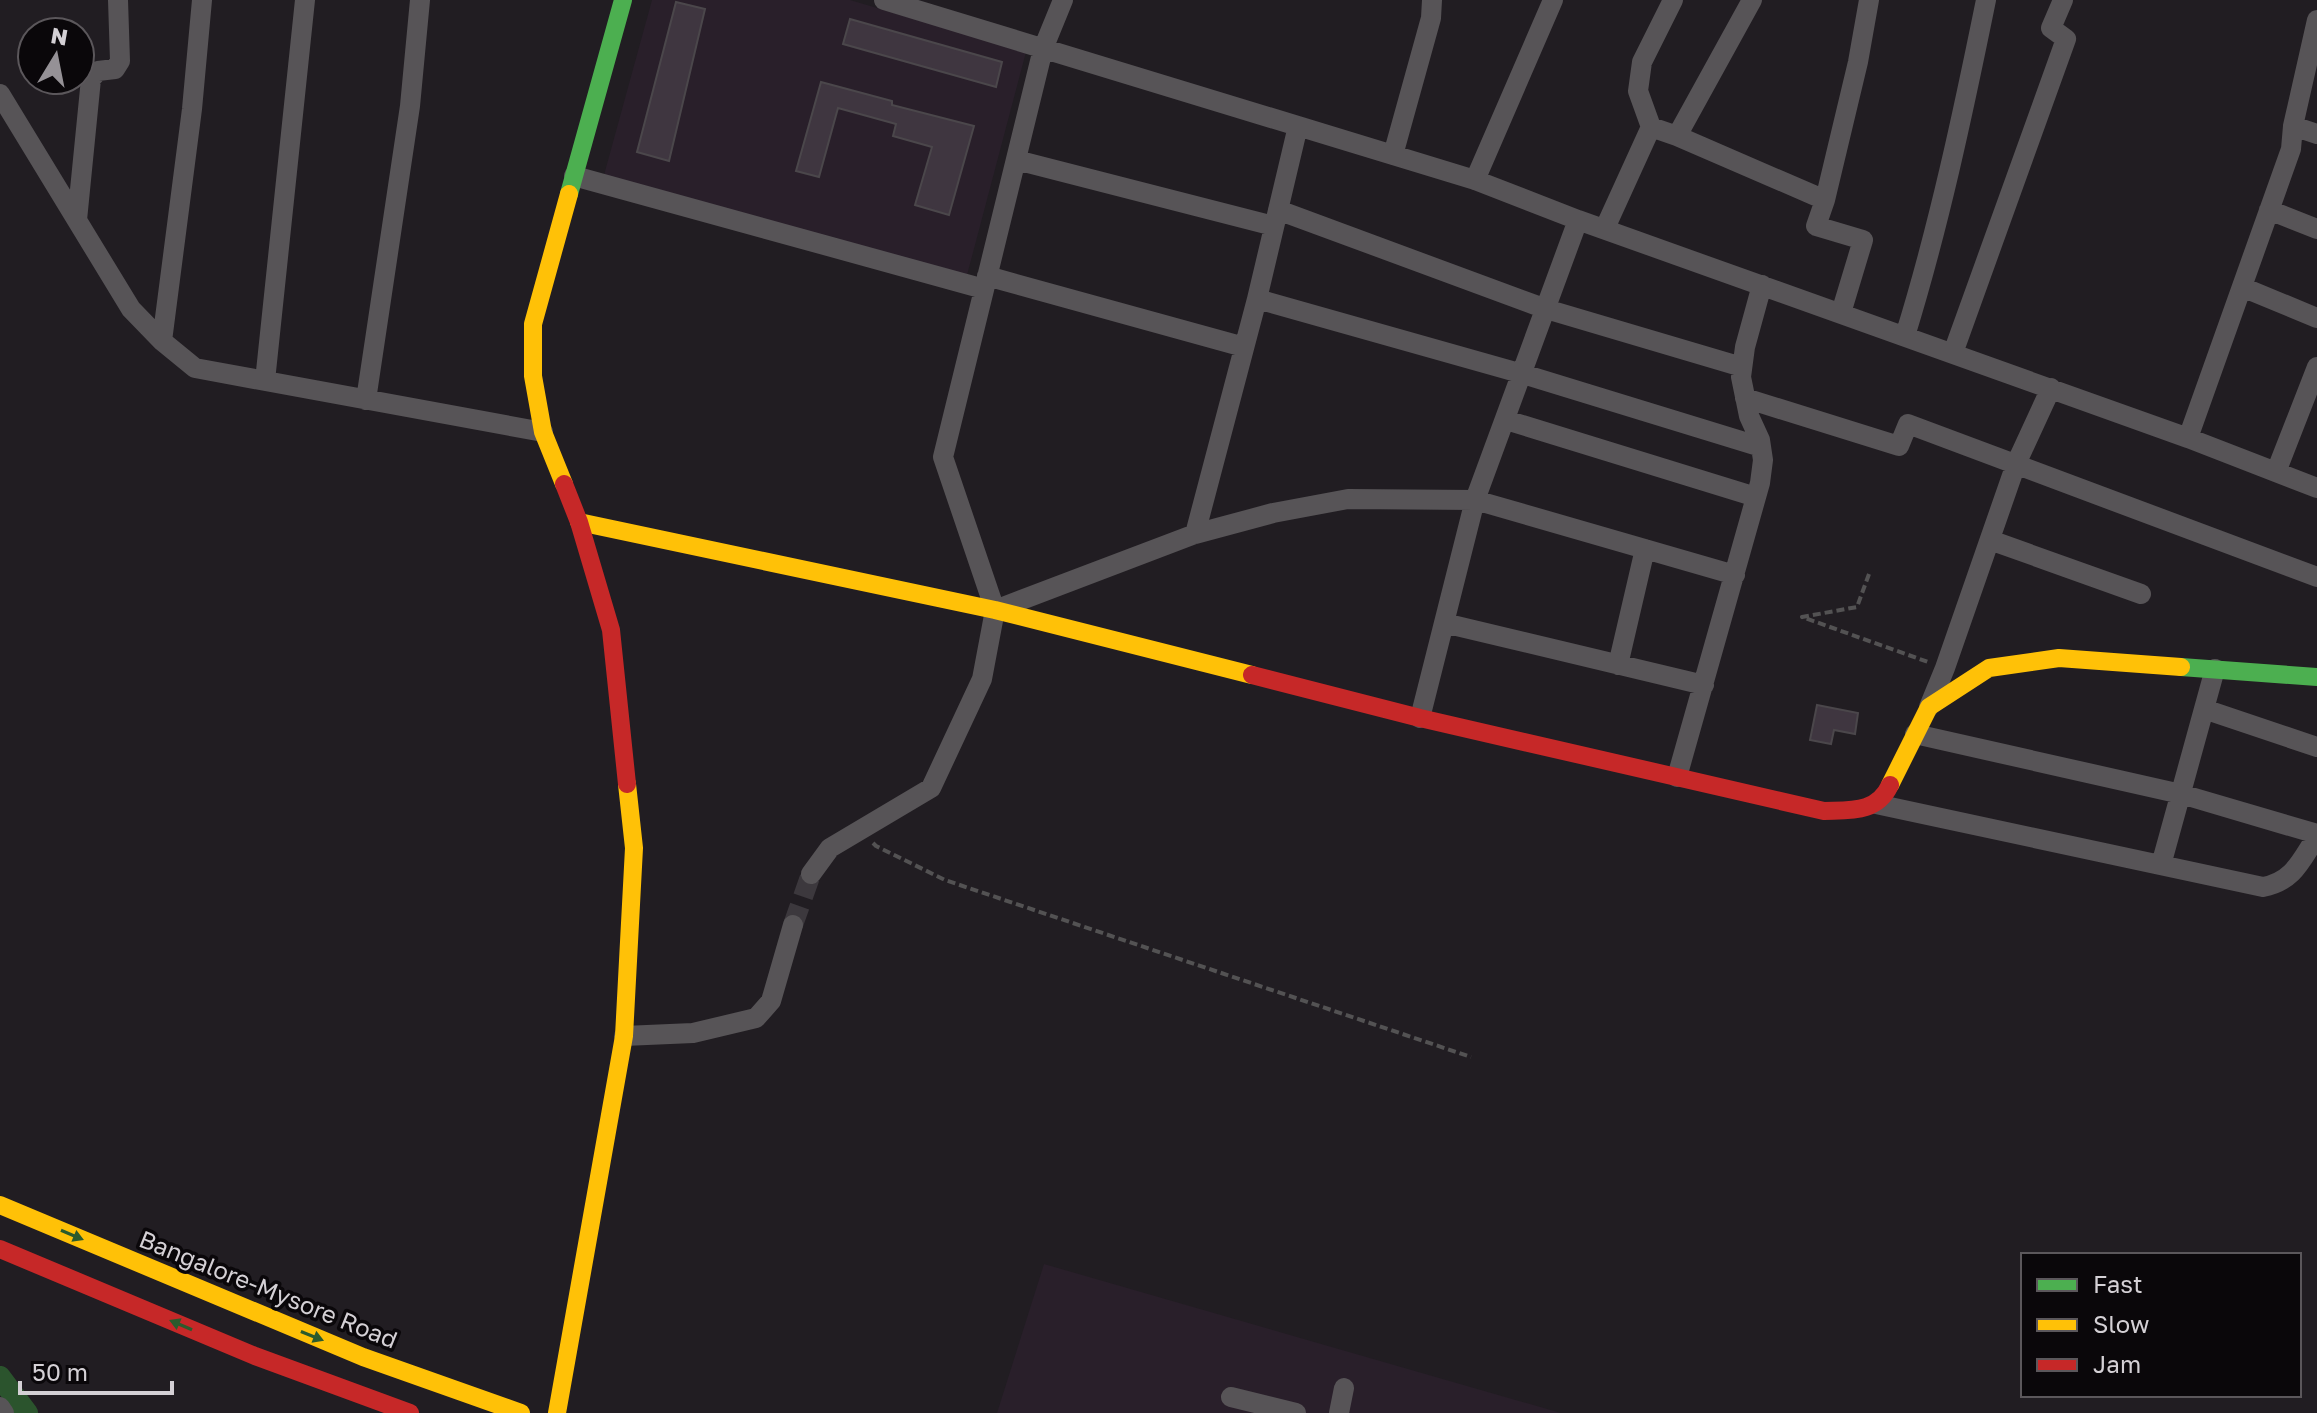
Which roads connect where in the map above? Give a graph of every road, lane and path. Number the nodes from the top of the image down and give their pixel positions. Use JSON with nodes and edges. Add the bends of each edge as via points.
{"nodes":[{"id":1,"x":118,"y":0,"type":"edge"},
{"id":2,"x":202,"y":0,"type":"edge"},
{"id":3,"x":305,"y":0,"type":"edge"},
{"id":4,"x":420,"y":0,"type":"edge"},
{"id":5,"x":623,"y":0,"type":"edge"},
{"id":6,"x":884,"y":0,"type":"edge"},
{"id":7,"x":1063,"y":0,"type":"edge"},
{"id":8,"x":1432,"y":0,"type":"edge"},
{"id":9,"x":1553,"y":0,"type":"edge"},
{"id":10,"x":1673,"y":0,"type":"edge"},
{"id":11,"x":1752,"y":0,"type":"edge"},
{"id":12,"x":1869,"y":0,"type":"edge"},
{"id":13,"x":1986,"y":0,"type":"edge"},
{"id":14,"x":2063,"y":0,"type":"edge"},
{"id":15,"x":2317,"y":20,"type":"edge"},
{"id":16,"x":1043,"y":49,"type":"junction"},
{"id":17,"x":0,"y":94,"type":"edge"},
{"id":18,"x":1298,"y":126,"type":"junction"},
{"id":19,"x":2293,"y":126,"type":"junction"},
{"id":20,"x":1651,"y":127,"type":"junction"},
{"id":21,"x":2317,"y":134,"type":"edge"},
{"id":22,"x":1677,"y":136,"type":"junction"},
{"id":23,"x":1393,"y":155,"type":"junction"},
{"id":24,"x":1016,"y":160,"type":"junction"},
{"id":25,"x":574,"y":176,"type":"junction"},
{"id":26,"x":1475,"y":180,"type":"junction"},
{"id":27,"x":1825,"y":200,"type":"junction"},
{"id":28,"x":2269,"y":210,"type":"junction"},
{"id":29,"x":1276,"y":218,"type":"junction"},
{"id":30,"x":77,"y":220,"type":"junction"},
{"id":31,"x":1578,"y":220,"type":"junction"},
{"id":32,"x":1605,"y":228,"type":"junction"},
{"id":33,"x":2317,"y":229,"type":"edge"},
{"id":34,"x":986,"y":282,"type":"junction"},
{"id":35,"x":1762,"y":285,"type":"junction"},
{"id":36,"x":2242,"y":287,"type":"junction"},
{"id":37,"x":1257,"y":299,"type":"junction"},
{"id":38,"x":1546,"y":309,"type":"junction"},
{"id":39,"x":1841,"y":313,"type":"junction"},
{"id":40,"x":2317,"y":318,"type":"edge"},
{"id":41,"x":1905,"y":336,"type":"junction"},
{"id":42,"x":162,"y":341,"type":"junction"},
{"id":43,"x":1244,"y":347,"type":"junction"},
{"id":44,"x":1953,"y":353,"type":"junction"},
{"id":45,"x":1742,"y":367,"type":"junction"},
{"id":46,"x":2317,"y":367,"type":"edge"},
{"id":47,"x":1523,"y":374,"type":"junction"},
{"id":48,"x":265,"y":381,"type":"junction"},
{"id":49,"x":2051,"y":388,"type":"junction"},
{"id":50,"x":1745,"y":398,"type":"junction"},
{"id":51,"x":366,"y":400,"type":"junction"},
{"id":52,"x":1506,"y":420,"type":"junction"},
{"id":53,"x":543,"y":432,"type":"junction"},
{"id":54,"x":2188,"y":438,"type":"junction"},
{"id":55,"x":1761,"y":447,"type":"junction"},
{"id":56,"x":2016,"y":464,"type":"junction"},
{"id":57,"x":2276,"y":472,"type":"junction"},
{"id":58,"x":2317,"y":488,"type":"edge"},
{"id":59,"x":1756,"y":497,"type":"junction"},
{"id":60,"x":1475,"y":500,"type":"junction"},
{"id":61,"x":579,"y":522,"type":"junction"},
{"id":62,"x":1195,"y":534,"type":"junction"},
{"id":63,"x":1990,"y":540,"type":"junction"},
{"id":64,"x":1645,"y":549,"type":"junction"},
{"id":65,"x":1869,"y":574,"type":"dead end"},
{"id":66,"x":1735,"y":575,"type":"junction"},
{"id":67,"x":2317,"y":577,"type":"edge"},
{"id":68,"x":2141,"y":594,"type":"dead end"},
{"id":69,"x":995,"y":610,"type":"junction"},
{"id":70,"x":1444,"y":623,"type":"junction"},
{"id":71,"x":1914,"y":658,"type":"dead end"},
{"id":72,"x":1618,"y":665,"type":"junction"},
{"id":73,"x":2215,"y":669,"type":"junction"},
{"id":74,"x":2317,"y":677,"type":"edge"},
{"id":75,"x":1704,"y":685,"type":"junction"},
{"id":76,"x":1929,"y":707,"type":"junction"},
{"id":77,"x":2204,"y":709,"type":"junction"},
{"id":78,"x":1420,"y":718,"type":"junction"},
{"id":79,"x":1915,"y":734,"type":"junction"},
{"id":80,"x":2317,"y":747,"type":"edge"},
{"id":81,"x":1677,"y":777,"type":"junction"},
{"id":82,"x":2181,"y":794,"type":"junction"},
{"id":83,"x":1876,"y":804,"type":"junction"},
{"id":84,"x":862,"y":829,"type":"junction"},
{"id":85,"x":2317,"y":835,"type":"edge"},
{"id":86,"x":2161,"y":865,"type":"junction"},
{"id":87,"x":811,"y":874,"type":"tunnel mouth"},
{"id":88,"x":793,"y":925,"type":"tunnel mouth"},
{"id":89,"x":624,"y":1036,"type":"junction"},
{"id":90,"x":1471,"y":1057,"type":"dead end"},
{"id":91,"x":0,"y":1205,"type":"edge"},
{"id":92,"x":0,"y":1249,"type":"edge"},
{"id":93,"x":1344,"y":1388,"type":"dead end"},
{"id":94,"x":1231,"y":1397,"type":"dead end"},
{"id":95,"x":0,"y":1407,"type":"edge"},
{"id":96,"x":4,"y":1413,"type":"edge"},
{"id":97,"x":410,"y":1413,"type":"edge"},
{"id":98,"x":521,"y":1413,"type":"edge"},
{"id":99,"x":557,"y":1413,"type":"edge"},
{"id":100,"x":1296,"y":1413,"type":"edge"},
{"id":101,"x":1339,"y":1413,"type":"edge"}],
"edges":[{"from":1,"to":30,"type":"street","via":[[120,61],[115,69],[98,71],[91,79]]},
{"from":2,"to":42,"type":"street"},
{"from":3,"to":48,"type":"street"},
{"from":4,"to":51,"type":"street","via":[[410,106]]},
{"from":5,"to":25,"type":"main road"},
{"from":6,"to":16,"type":"street"},
{"from":7,"to":16,"type":"street"},
{"from":8,"to":23,"type":"street"},
{"from":9,"to":26,"type":"street"},
{"from":10,"to":20,"type":"street","via":[[1642,62],[1638,91]]},
{"from":11,"to":22,"type":"street"},
{"from":12,"to":27,"type":"street"},
{"from":13,"to":41,"type":"street","via":[[1961,122]]},
{"from":14,"to":44,"type":"street","via":[[2051,28],[2066,39]]},
{"from":15,"to":19,"type":"street"},
{"from":16,"to":18,"type":"street"},
{"from":16,"to":24,"type":"street"},
{"from":17,"to":30,"type":"street"},
{"from":18,"to":23,"type":"street"},
{"from":18,"to":29,"type":"street"},
{"from":19,"to":21,"type":"street"},
{"from":19,"to":28,"type":"street","via":[[2291,149]]},
{"from":20,"to":22,"type":"street"},
{"from":20,"to":32,"type":"street"},
{"from":22,"to":27,"type":"street"},
{"from":23,"to":26,"type":"street"},
{"from":24,"to":29,"type":"street"},
{"from":24,"to":34,"type":"street"},
{"from":25,"to":34,"type":"street"},
{"from":25,"to":53,"type":"main road","via":[[533,324],[533,376]]},
{"from":26,"to":31,"type":"street"},
{"from":27,"to":39,"type":"street","via":[[1816,226],[1863,240]]},
{"from":28,"to":33,"type":"street"},
{"from":28,"to":36,"type":"street"},
{"from":29,"to":37,"type":"street"},
{"from":29,"to":38,"type":"street"},
{"from":30,"to":42,"type":"street","via":[[131,309]]},
{"from":31,"to":32,"type":"street"},
{"from":31,"to":38,"type":"street"},
{"from":32,"to":35,"type":"street"},
{"from":34,"to":43,"type":"street"},
{"from":34,"to":69,"type":"street","via":[[943,457]]},
{"from":35,"to":39,"type":"street"},
{"from":35,"to":45,"type":"street"},
{"from":36,"to":40,"type":"street"},
{"from":36,"to":54,"type":"street"},
{"from":37,"to":43,"type":"street"},
{"from":37,"to":47,"type":"street"},
{"from":38,"to":45,"type":"street"},
{"from":38,"to":47,"type":"street"},
{"from":39,"to":41,"type":"street"},
{"from":41,"to":44,"type":"street"},
{"from":42,"to":48,"type":"street","via":[[195,368]]},
{"from":43,"to":62,"type":"street"},
{"from":44,"to":49,"type":"street"},
{"from":45,"to":50,"type":"street"},
{"from":46,"to":57,"type":"street"},
{"from":47,"to":52,"type":"street"},
{"from":47,"to":55,"type":"street"},
{"from":48,"to":51,"type":"street"},
{"from":49,"to":54,"type":"street"},
{"from":49,"to":56,"type":"street"},
{"from":50,"to":55,"type":"street"},
{"from":50,"to":56,"type":"street","via":[[1899,446],[1908,424]]},
{"from":51,"to":53,"type":"street"},
{"from":52,"to":59,"type":"street"},
{"from":52,"to":60,"type":"street"},
{"from":53,"to":61,"type":"main road"},
{"from":54,"to":57,"type":"street"},
{"from":55,"to":59,"type":"street"},
{"from":56,"to":63,"type":"street"},
{"from":56,"to":67,"type":"street"},
{"from":57,"to":58,"type":"street"},
{"from":59,"to":66,"type":"street"},
{"from":60,"to":62,"type":"street","via":[[1348,499]]},
{"from":60,"to":64,"type":"street"},
{"from":60,"to":70,"type":"street"},
{"from":61,"to":69,"type":"main road"},
{"from":61,"to":89,"type":"main road","via":[[611,630],[634,848]]},
{"from":62,"to":69,"type":"street"},
{"from":63,"to":68,"type":"street"},
{"from":63,"to":76,"type":"street"},
{"from":64,"to":66,"type":"street"},
{"from":64,"to":72,"type":"street"},
{"from":65,"to":71,"type":"path","via":[[1857,607],[1802,617]]},
{"from":66,"to":75,"type":"street"},
{"from":69,"to":78,"type":"main road"},
{"from":69,"to":84,"type":"street","via":[[982,679],[931,788]]},
{"from":70,"to":72,"type":"street"},
{"from":70,"to":78,"type":"street"},
{"from":72,"to":75,"type":"street"},
{"from":73,"to":74,"type":"main road"},
{"from":73,"to":76,"type":"main road","via":[[2059,658],[1989,668]]},
{"from":73,"to":77,"type":"street"},
{"from":75,"to":81,"type":"street"},
{"from":76,"to":79,"type":"main road"},
{"from":77,"to":80,"type":"street"},
{"from":77,"to":82,"type":"street"},
{"from":78,"to":81,"type":"main road"},
{"from":79,"to":82,"type":"street"},
{"from":79,"to":83,"type":"main road"},
{"from":81,"to":83,"type":"main road","via":[[1824,811]]},
{"from":82,"to":85,"type":"street"},
{"from":82,"to":86,"type":"street"},
{"from":83,"to":86,"type":"street"},
{"from":84,"to":87,"type":"street","via":[[830,848]]},
{"from":84,"to":90,"type":"path","via":[[876,846],[945,880]]},
{"from":85,"to":86,"type":"street","via":[[2290,876],[2263,887]]},
{"from":88,"to":89,"type":"street","via":[[771,1001],[756,1018],[693,1033]]},
{"from":89,"to":99,"type":"main road"},
{"from":91,"to":98,"type":"main road","name":"Bangalore-Mysore Road","one_way":true,"via":[[363,1357]]},
{"from":97,"to":92,"type":"main road","one_way":true,"via":[[255,1356]]},
{"from":93,"to":101,"type":"street"},
{"from":94,"to":100,"type":"street"},
{"from":95,"to":96,"type":"street"}]}
